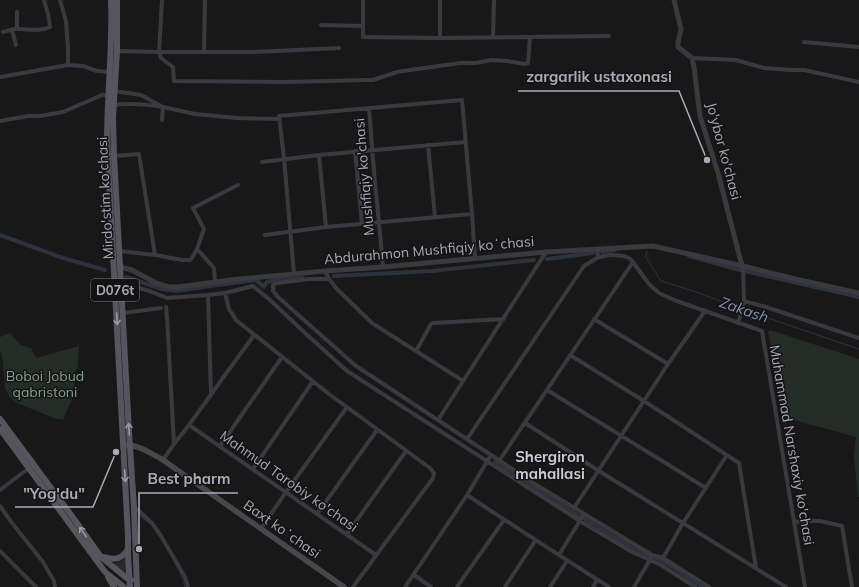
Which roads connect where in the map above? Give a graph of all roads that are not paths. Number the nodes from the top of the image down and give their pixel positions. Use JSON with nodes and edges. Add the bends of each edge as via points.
{"nodes":[{"id":1,"x":44,"y":0,"type":"edge"},
{"id":2,"x":60,"y":0,"type":"edge"},
{"id":3,"x":111,"y":0,"type":"edge"},
{"id":4,"x":117,"y":0,"type":"edge"},
{"id":5,"x":162,"y":0,"type":"edge"},
{"id":6,"x":204,"y":0,"type":"edge"},
{"id":7,"x":363,"y":0,"type":"edge"},
{"id":8,"x":440,"y":0,"type":"edge"},
{"id":9,"x":494,"y":0,"type":"edge"},
{"id":10,"x":674,"y":0,"type":"edge"},
{"id":11,"x":17,"y":12,"type":"dead end"},
{"id":12,"x":321,"y":25,"type":"dead end"},
{"id":13,"x":363,"y":26,"type":"junction"},
{"id":14,"x":15,"y":29,"type":"junction"},
{"id":15,"x":3,"y":32,"type":"dead end"},
{"id":16,"x":609,"y":36,"type":"dead end"},
{"id":17,"x":493,"y":37,"type":"junction"},
{"id":18,"x":530,"y":37,"type":"junction"},
{"id":19,"x":440,"y":38,"type":"junction"},
{"id":20,"x":804,"y":42,"type":"dead end"},
{"id":21,"x":16,"y":45,"type":"dead end"},
{"id":22,"x":859,"y":47,"type":"edge"},
{"id":23,"x":339,"y":48,"type":"dead end"},
{"id":24,"x":204,"y":49,"type":"dead end"},
{"id":25,"x":117,"y":51,"type":"junction"},
{"id":26,"x":159,"y":52,"type":"junction"},
{"id":27,"x":692,"y":58,"type":"junction"},
{"id":28,"x":68,"y":66,"type":"junction"},
{"id":29,"x":110,"y":72,"type":"junction"},
{"id":30,"x":0,"y":77,"type":"edge"},
{"id":31,"x":859,"y":82,"type":"edge"},
{"id":32,"x":112,"y":94,"type":"junction"},
{"id":33,"x":113,"y":105,"type":"junction"},
{"id":34,"x":163,"y":107,"type":"junction"},
{"id":35,"x":369,"y":108,"type":"junction"},
{"id":36,"x":279,"y":119,"type":"junction"},
{"id":37,"x":162,"y":120,"type":"dead end"},
{"id":38,"x":0,"y":121,"type":"edge"},
{"id":39,"x":466,"y":142,"type":"junction"},
{"id":40,"x":428,"y":145,"type":"junction"},
{"id":41,"x":373,"y":150,"type":"junction"},
{"id":42,"x":355,"y":152,"type":"junction"},
{"id":43,"x":319,"y":155,"type":"junction"},
{"id":44,"x":114,"y":156,"type":"junction"},
{"id":45,"x":284,"y":158,"type":"junction"},
{"id":46,"x":262,"y":162,"type":"dead end"},
{"id":47,"x":238,"y":185,"type":"dead end"},
{"id":48,"x":472,"y":214,"type":"junction"},
{"id":49,"x":435,"y":217,"type":"junction"},
{"id":50,"x":379,"y":222,"type":"junction"},
{"id":51,"x":362,"y":224,"type":"junction"},
{"id":52,"x":326,"y":227,"type":"junction"},
{"id":53,"x":291,"y":231,"type":"junction"},
{"id":54,"x":265,"y":234,"type":"dead end"},
{"id":55,"x":197,"y":248,"type":"junction"},
{"id":56,"x":597,"y":249,"type":"junction"},
{"id":57,"x":119,"y":251,"type":"junction"},
{"id":58,"x":546,"y":252,"type":"junction"},
{"id":59,"x":155,"y":255,"type":"junction"},
{"id":60,"x":475,"y":258,"type":"junction"},
{"id":61,"x":597,"y":258,"type":"junction"},
{"id":62,"x":633,"y":262,"type":"junction"},
{"id":63,"x":120,"y":267,"type":"junction"},
{"id":64,"x":383,"y":267,"type":"junction"},
{"id":65,"x":743,"y":267,"type":"junction"},
{"id":66,"x":325,"y":271,"type":"junction"},
{"id":67,"x":294,"y":274,"type":"junction"},
{"id":68,"x":329,"y":279,"type":"junction"},
{"id":69,"x":215,"y":282,"type":"junction"},
{"id":70,"x":121,"y":284,"type":"junction"},
{"id":71,"x":225,"y":293,"type":"junction"},
{"id":72,"x":859,"y":293,"type":"edge"},
{"id":73,"x":208,"y":295,"type":"junction"},
{"id":74,"x":744,"y":301,"type":"junction"},
{"id":75,"x":705,"y":311,"type":"junction"},
{"id":76,"x":123,"y":313,"type":"junction"},
{"id":77,"x":504,"y":319,"type":"junction"},
{"id":78,"x":594,"y":319,"type":"junction"},
{"id":79,"x":739,"y":321,"type":"junction"},
{"id":80,"x":254,"y":335,"type":"junction"},
{"id":81,"x":859,"y":338,"type":"edge"},
{"id":82,"x":416,"y":351,"type":"junction"},
{"id":83,"x":570,"y":355,"type":"junction"},
{"id":84,"x":282,"y":357,"type":"junction"},
{"id":85,"x":668,"y":364,"type":"junction"},
{"id":86,"x":313,"y":381,"type":"junction"},
{"id":87,"x":463,"y":381,"type":"junction"},
{"id":88,"x":547,"y":390,"type":"junction"},
{"id":89,"x":211,"y":395,"type":"junction"},
{"id":90,"x":644,"y":401,"type":"junction"},
{"id":91,"x":347,"y":407,"type":"junction"},
{"id":92,"x":0,"y":419,"type":"edge"},
{"id":93,"x":438,"y":420,"type":"junction"},
{"id":94,"x":525,"y":423,"type":"junction"},
{"id":95,"x":189,"y":425,"type":"junction"},
{"id":96,"x":0,"y":429,"type":"edge"},
{"id":97,"x":377,"y":430,"type":"junction"},
{"id":98,"x":622,"y":436,"type":"junction"},
{"id":99,"x":468,"y":439,"type":"junction"},
{"id":100,"x":174,"y":444,"type":"junction"},
{"id":101,"x":127,"y":445,"type":"junction"},
{"id":102,"x":220,"y":446,"type":"junction"},
{"id":103,"x":406,"y":450,"type":"junction"},
{"id":104,"x":491,"y":455,"type":"junction"},
{"id":105,"x":727,"y":455,"type":"junction"},
{"id":106,"x":163,"y":460,"type":"junction"},
{"id":107,"x":487,"y":461,"type":"junction"},
{"id":108,"x":500,"y":461,"type":"junction"},
{"id":109,"x":29,"y":468,"type":"junction"},
{"id":110,"x":252,"y":469,"type":"junction"},
{"id":111,"x":599,"y":470,"type":"junction"},
{"id":112,"x":706,"y":488,"type":"junction"},
{"id":113,"x":0,"y":490,"type":"edge"},
{"id":114,"x":286,"y":492,"type":"junction"},
{"id":115,"x":467,"y":495,"type":"junction"},
{"id":116,"x":0,"y":506,"type":"edge"},
{"id":117,"x":134,"y":508,"type":"junction"},
{"id":118,"x":574,"y":508,"type":"junction"},
{"id":119,"x":317,"y":514,"type":"junction"},
{"id":120,"x":584,"y":514,"type":"junction"},
{"id":121,"x":504,"y":520,"type":"junction"},
{"id":122,"x":580,"y":521,"type":"junction"},
{"id":123,"x":794,"y":522,"type":"junction"},
{"id":124,"x":683,"y":523,"type":"junction"},
{"id":125,"x":261,"y":529,"type":"junction"},
{"id":126,"x":347,"y":534,"type":"junction"},
{"id":127,"x":535,"y":541,"type":"junction"},
{"id":128,"x":128,"y":549,"type":"junction"},
{"id":129,"x":0,"y":551,"type":"edge"},
{"id":130,"x":376,"y":555,"type":"junction"},
{"id":131,"x":559,"y":555,"type":"junction"},
{"id":132,"x":652,"y":555,"type":"junction"},
{"id":133,"x":101,"y":557,"type":"junction"},
{"id":134,"x":663,"y":558,"type":"junction"},
{"id":135,"x":650,"y":560,"type":"junction"},
{"id":136,"x":567,"y":561,"type":"junction"},
{"id":137,"x":756,"y":568,"type":"junction"},
{"id":138,"x":105,"y":572,"type":"junction"},
{"id":139,"x":414,"y":575,"type":"junction"},
{"id":140,"x":129,"y":580,"type":"junction"},
{"id":141,"x":136,"y":580,"type":"junction"},
{"id":142,"x":598,"y":580,"type":"junction"},
{"id":143,"x":36,"y":587,"type":"edge"},
{"id":144,"x":55,"y":587,"type":"edge"},
{"id":145,"x":114,"y":587,"type":"edge"},
{"id":146,"x":124,"y":587,"type":"edge"},
{"id":147,"x":130,"y":587,"type":"edge"},
{"id":148,"x":137,"y":587,"type":"edge"},
{"id":149,"x":188,"y":587,"type":"edge"},
{"id":150,"x":344,"y":587,"type":"edge"},
{"id":151,"x":353,"y":587,"type":"edge"},
{"id":152,"x":405,"y":587,"type":"edge"},
{"id":153,"x":431,"y":587,"type":"edge"},
{"id":154,"x":457,"y":587,"type":"edge"},
{"id":155,"x":505,"y":587,"type":"edge"},
{"id":156,"x":550,"y":587,"type":"edge"},
{"id":157,"x":593,"y":587,"type":"edge"},
{"id":158,"x":609,"y":587,"type":"edge"},
{"id":159,"x":634,"y":587,"type":"edge"},
{"id":160,"x":695,"y":587,"type":"edge"},
{"id":161,"x":709,"y":587,"type":"edge"},
{"id":162,"x":786,"y":587,"type":"edge"},
{"id":163,"x":805,"y":587,"type":"edge"},
{"id":164,"x":852,"y":587,"type":"edge"}],
"edges":[{"from":1,"to":14,"type":"street","via":[[50,27],[41,30]]},
{"from":2,"to":28,"type":"street","via":[[66,21]]},
{"from":3,"to":29,"type":"main road","name":"Mirdo'stim ko'chasi","number":"D076t"},
{"from":4,"to":25,"type":"main road","name":"Mirdo'stim ko'chasi","number":"D076t"},
{"from":5,"to":26,"type":"street"},
{"from":6,"to":24,"type":"street"},
{"from":7,"to":13,"type":"street"},
{"from":8,"to":19,"type":"street"},
{"from":9,"to":17,"type":"street"},
{"from":10,"to":27,"type":"street","via":[[681,29],[678,48]]},
{"from":11,"to":14,"type":"street"},
{"from":12,"to":13,"type":"street"},
{"from":13,"to":19,"type":"street","via":[[363,37]]},
{"from":14,"to":15,"type":"street"},
{"from":14,"to":21,"type":"street"},
{"from":16,"to":18,"type":"street"},
{"from":17,"to":18,"type":"street"},
{"from":17,"to":19,"type":"street"},
{"from":18,"to":26,"type":"street","via":[[529,59],[525,64],[491,60],[397,72],[373,80],[174,81],[173,67],[161,58]]},
{"from":20,"to":22,"type":"street"},
{"from":23,"to":26,"type":"street","via":[[268,52]]},
{"from":25,"to":26,"type":"street"},
{"from":25,"to":32,"type":"main road","name":"Mirdo'stim ko'chasi","number":"D076t"},
{"from":27,"to":31,"type":"street","via":[[736,60],[764,68],[804,70]]},
{"from":27,"to":65,"type":"street","name":"Jo'ybor ko'chasi","via":[[700,116]]},
{"from":28,"to":29,"type":"street","via":[[83,66]]},
{"from":28,"to":30,"type":"street"},
{"from":29,"to":32,"type":"main road","name":"Mirdo'stim ko'chasi","number":"D076t"},
{"from":32,"to":33,"type":"main road","name":"Mirdo'stim ko'chasi","number":"D076t"},
{"from":32,"to":34,"type":"street","via":[[141,95]]},
{"from":32,"to":38,"type":"street","via":[[102,95],[63,112]]},
{"from":32,"to":101,"type":"main road","name":"Mirdo'stim ko'chasi","number":"D076t","one_way":true,"via":[[107,142]]},
{"from":33,"to":34,"type":"street","via":[[133,103]]},
{"from":33,"to":44,"type":"main road","name":"Mirdo'stim ko'chasi","number":"D076t"},
{"from":34,"to":36,"type":"street","via":[[195,114]]},
{"from":34,"to":37,"type":"street"},
{"from":35,"to":36,"type":"street","via":[[279,116]]},
{"from":35,"to":39,"type":"street","via":[[462,100]]},
{"from":35,"to":41,"type":"street","name":"Mushfiqiy ko'chasi"},
{"from":36,"to":45,"type":"street"},
{"from":39,"to":40,"type":"street"},
{"from":39,"to":48,"type":"street"},
{"from":40,"to":41,"type":"street"},
{"from":40,"to":49,"type":"street"},
{"from":41,"to":42,"type":"street"},
{"from":41,"to":50,"type":"street","name":"Mushfiqiy ko'chasi"},
{"from":42,"to":43,"type":"street"},
{"from":42,"to":51,"type":"street"},
{"from":43,"to":45,"type":"street"},
{"from":43,"to":52,"type":"street"},
{"from":44,"to":57,"type":"main road","name":"Mirdo'stim ko'chasi","number":"D076t"},
{"from":44,"to":59,"type":"street","via":[[139,154]]},
{"from":45,"to":46,"type":"street"},
{"from":45,"to":53,"type":"street"},
{"from":47,"to":55,"type":"street","via":[[193,208],[204,229]]},
{"from":48,"to":49,"type":"street"},
{"from":48,"to":60,"type":"street"},
{"from":49,"to":50,"type":"street"},
{"from":50,"to":51,"type":"street"},
{"from":50,"to":64,"type":"street","name":"Mushfiqiy ko'chasi"},
{"from":51,"to":52,"type":"street"},
{"from":52,"to":53,"type":"street"},
{"from":53,"to":54,"type":"street"},
{"from":53,"to":67,"type":"street"},
{"from":55,"to":59,"type":"street","via":[[190,260]]},
{"from":55,"to":69,"type":"street","via":[[214,268]]},
{"from":56,"to":58,"type":"street","name":"Abdurahmon Mushfiqiy koʻchasi"},
{"from":56,"to":61,"type":"street"},
{"from":56,"to":65,"type":"street","name":"Abdurahmon Mushfiqiy koʻchasi","via":[[653,246]]},
{"from":57,"to":59,"type":"street"},
{"from":57,"to":63,"type":"main road","name":"Mirdo'stim ko'chasi","number":"D076t"},
{"from":58,"to":60,"type":"street","name":"Abdurahmon Mushfiqiy koʻchasi"},
{"from":58,"to":77,"type":"street"},
{"from":60,"to":64,"type":"street","name":"Abdurahmon Mushfiqiy koʻchasi"},
{"from":61,"to":62,"type":"street","via":[[618,256],[629,258]]},
{"from":61,"to":99,"type":"street","via":[[584,266]]},
{"from":62,"to":75,"type":"street","via":[[649,284],[660,293]]},
{"from":62,"to":78,"type":"street"},
{"from":63,"to":69,"type":"street","name":"Abdurahmon Mushfiqiy koʻchasi","via":[[169,287]]},
{"from":63,"to":70,"type":"main road","name":"Mirdo'stim ko'chasi","number":"D076t"},
{"from":64,"to":66,"type":"street","name":"Abdurahmon Mushfiqiy koʻchasi"},
{"from":65,"to":72,"type":"street","name":"Abdurahmon Mushfiqiy koʻchasi"},
{"from":65,"to":74,"type":"street"},
{"from":66,"to":67,"type":"street","name":"Abdurahmon Mushfiqiy koʻchasi"},
{"from":66,"to":68,"type":"street"},
{"from":67,"to":69,"type":"street","name":"Abdurahmon Mushfiqiy koʻchasi"},
{"from":68,"to":82,"type":"street","via":[[372,323]]},
{"from":68,"to":93,"type":"street","via":[[277,283],[273,285],[273,291],[356,366]]},
{"from":70,"to":73,"type":"street","via":[[167,298]]},
{"from":70,"to":76,"type":"main road","name":"Mirdo'stim ko'chasi","number":"D076t"},
{"from":71,"to":73,"type":"street"},
{"from":71,"to":80,"type":"street","via":[[229,309],[236,320]]},
{"from":71,"to":107,"type":"street","via":[[253,286],[347,370]]},
{"from":73,"to":89,"type":"street"},
{"from":74,"to":79,"type":"street"},
{"from":74,"to":81,"type":"street"},
{"from":75,"to":79,"type":"street"},
{"from":75,"to":85,"type":"street"},
{"from":76,"to":100,"type":"street","via":[[163,307],[167,317]]},
{"from":101,"to":76,"type":"main road","name":"Mirdo'stim ko'chasi","number":"D076t","one_way":true},
{"from":77,"to":82,"type":"street","via":[[433,323]]},
{"from":77,"to":87,"type":"street"},
{"from":78,"to":83,"type":"street"},
{"from":78,"to":85,"type":"street"},
{"from":79,"to":123,"type":"street","name":"Muhammad Narshaxiy ko'chasi","via":[[762,331]]},
{"from":80,"to":84,"type":"street"},
{"from":80,"to":89,"type":"street"},
{"from":82,"to":87,"type":"street"},
{"from":83,"to":88,"type":"street"},
{"from":83,"to":90,"type":"street"},
{"from":84,"to":86,"type":"street"},
{"from":84,"to":102,"type":"street"},
{"from":85,"to":90,"type":"street"},
{"from":86,"to":91,"type":"street"},
{"from":86,"to":110,"type":"street"},
{"from":87,"to":93,"type":"street"},
{"from":88,"to":94,"type":"street"},
{"from":88,"to":98,"type":"street"},
{"from":89,"to":95,"type":"street"},
{"from":90,"to":98,"type":"street"},
{"from":90,"to":105,"type":"street"},
{"from":91,"to":97,"type":"street"},
{"from":91,"to":114,"type":"street"},
{"from":133,"to":92,"type":"main road","one_way":true},
{"from":93,"to":99,"type":"street"},
{"from":94,"to":108,"type":"street"},
{"from":94,"to":111,"type":"street"},
{"from":95,"to":100,"type":"street"},
{"from":95,"to":102,"type":"street","name":"Mahmud Tarobiy ko'chasi"},
{"from":96,"to":109,"type":"main road"},
{"from":97,"to":103,"type":"street"},
{"from":97,"to":119,"type":"street"},
{"from":98,"to":111,"type":"street"},
{"from":98,"to":112,"type":"street"},
{"from":99,"to":104,"type":"street"},
{"from":100,"to":106,"type":"street"},
{"from":101,"to":106,"type":"main road","name":"Baxt koʻchasi"},
{"from":101,"to":117,"type":"main road","name":"Mirdo'stim ko'chasi","number":"D076t"},
{"from":101,"to":128,"type":"main road","name":"Mirdo'stim ko'chasi","number":"D076t","one_way":true},
{"from":102,"to":110,"type":"street","name":"Mahmud Tarobiy ko'chasi"},
{"from":103,"to":126,"type":"street"},
{"from":103,"to":130,"type":"street","via":[[432,470],[433,478]]},
{"from":104,"to":107,"type":"street"},
{"from":104,"to":108,"type":"street"},
{"from":105,"to":112,"type":"street"},
{"from":105,"to":137,"type":"street","via":[[739,463]]},
{"from":106,"to":125,"type":"main road","name":"Baxt koʻchasi"},
{"from":107,"to":115,"type":"street"},
{"from":107,"to":122,"type":"street"},
{"from":108,"to":118,"type":"street"},
{"from":109,"to":113,"type":"street"},
{"from":109,"to":138,"type":"main road"},
{"from":110,"to":114,"type":"street","name":"Mahmud Tarobiy ko'chasi"},
{"from":111,"to":118,"type":"street"},
{"from":111,"to":124,"type":"street"},
{"from":112,"to":124,"type":"street"},
{"from":114,"to":119,"type":"street","name":"Mahmud Tarobiy ko'chasi"},
{"from":114,"to":125,"type":"street"},
{"from":115,"to":121,"type":"street"},
{"from":115,"to":139,"type":"street"},
{"from":116,"to":144,"type":"street","via":[[43,562]]},
{"from":117,"to":141,"type":"main road","name":"Mirdo'stim ko'chasi","number":"D076t"},
{"from":117,"to":149,"type":"street","via":[[152,523],[161,536],[185,577]]},
{"from":118,"to":120,"type":"street"},
{"from":119,"to":126,"type":"street","name":"Mahmud Tarobiy ko'chasi"},
{"from":120,"to":122,"type":"street"},
{"from":120,"to":132,"type":"street"},
{"from":121,"to":127,"type":"street"},
{"from":121,"to":154,"type":"street"},
{"from":122,"to":131,"type":"street"},
{"from":122,"to":135,"type":"street"},
{"from":123,"to":163,"type":"street","name":"Muhammad Narshaxiy ko'chasi"},
{"from":123,"to":164,"type":"street","via":[[820,521],[842,526]]},
{"from":124,"to":134,"type":"street"},
{"from":124,"to":137,"type":"street"},
{"from":125,"to":150,"type":"main road","name":"Baxt koʻchasi"},
{"from":126,"to":130,"type":"street","name":"Mahmud Tarobiy ko'chasi"},
{"from":127,"to":131,"type":"street"},
{"from":127,"to":155,"type":"street"},
{"from":128,"to":133,"type":"main road","via":[[117,559]]},
{"from":128,"to":140,"type":"main road","name":"Mirdo'stim ko'chasi","number":"D076t"},
{"from":129,"to":143,"type":"street"},
{"from":130,"to":151,"type":"street"},
{"from":131,"to":136,"type":"street"},
{"from":132,"to":134,"type":"street"},
{"from":132,"to":135,"type":"street"},
{"from":133,"to":140,"type":"main road"},
{"from":134,"to":161,"type":"street"},
{"from":135,"to":159,"type":"street"},
{"from":135,"to":160,"type":"street"},
{"from":136,"to":142,"type":"street"},
{"from":136,"to":156,"type":"street"},
{"from":137,"to":162,"type":"street"},
{"from":138,"to":145,"type":"main road"},
{"from":138,"to":146,"type":"main road"},
{"from":139,"to":152,"type":"street"},
{"from":139,"to":153,"type":"street"},
{"from":140,"to":141,"type":"main road"},
{"from":140,"to":147,"type":"main road","name":"Mirdo'stim ko'chasi"},
{"from":141,"to":148,"type":"main road","name":"Mirdo'stim ko'chasi"},
{"from":142,"to":157,"type":"street"},
{"from":142,"to":158,"type":"street"}]}
